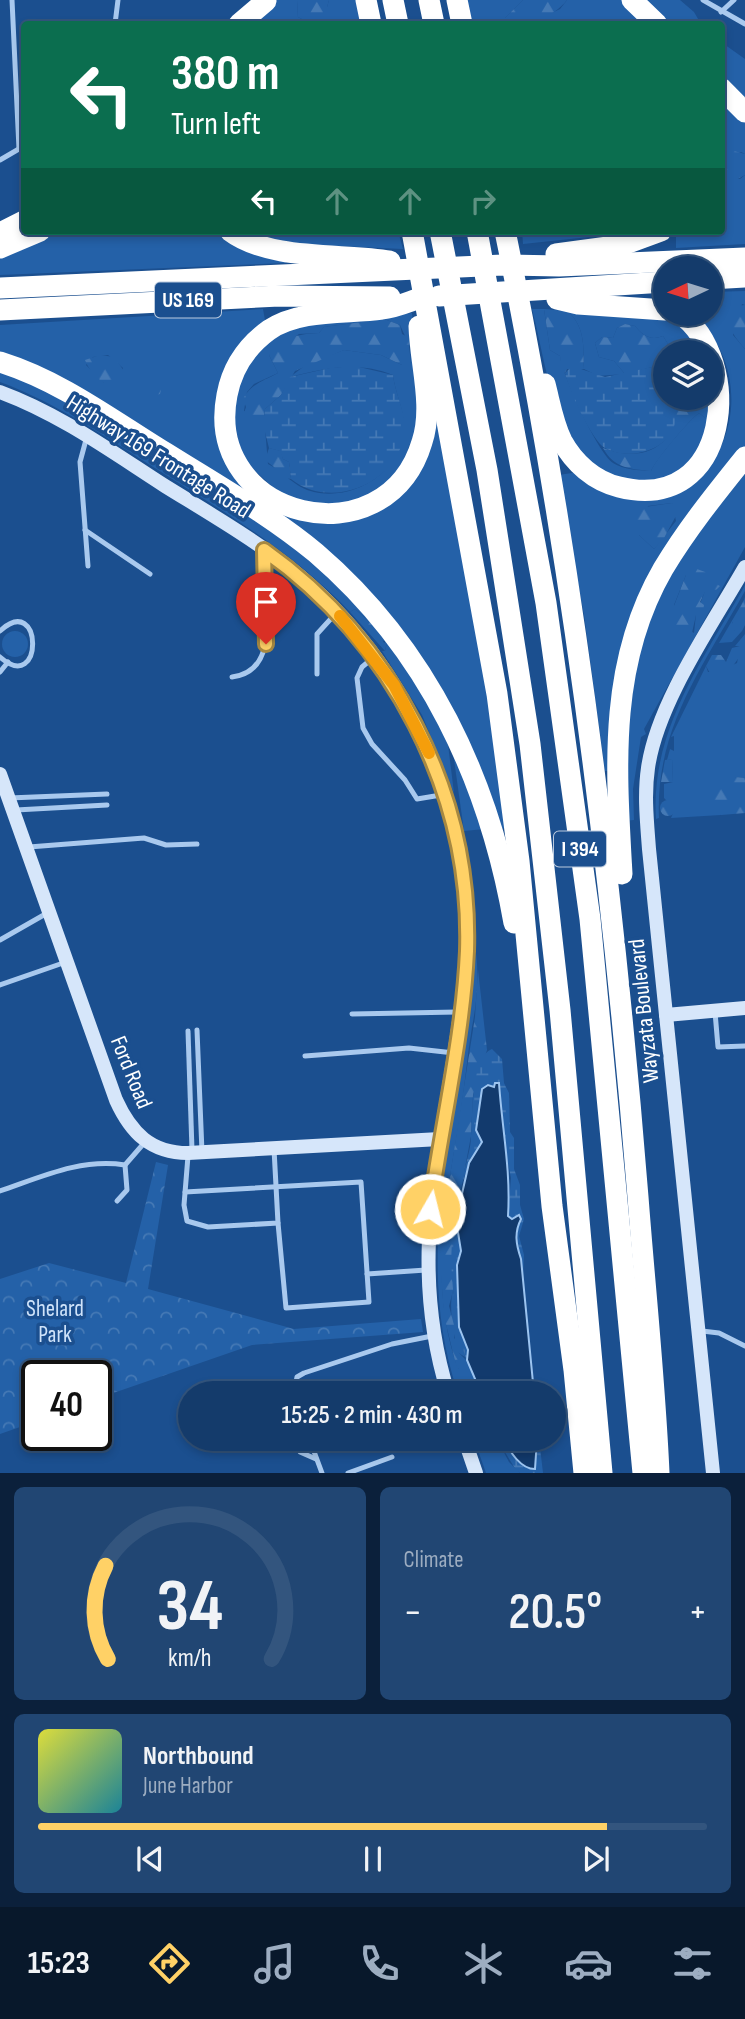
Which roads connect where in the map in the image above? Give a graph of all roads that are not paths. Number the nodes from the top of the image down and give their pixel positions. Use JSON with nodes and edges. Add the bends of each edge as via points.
{"nodes":[{"id":1,"x":12,"y":0,"type":"edge"},
{"id":2,"x":118,"y":0,"type":"edge"},
{"id":3,"x":366,"y":0,"type":"edge"},
{"id":4,"x":393,"y":0,"type":"edge"},
{"id":5,"x":429,"y":0,"type":"edge"},
{"id":6,"x":457,"y":0,"type":"edge"},
{"id":7,"x":632,"y":0,"type":"edge"},
{"id":8,"x":703,"y":0,"type":"edge"},
{"id":9,"x":734,"y":0,"type":"edge"},
{"id":10,"x":266,"y":1,"type":"edge"},
{"id":11,"x":721,"y":12,"type":"junction"},
{"id":12,"x":115,"y":21,"type":"edge"},
{"id":13,"x":243,"y":21,"type":"edge"},
{"id":14,"x":255,"y":21,"type":"edge"},
{"id":15,"x":371,"y":21,"type":"edge"},
{"id":16,"x":397,"y":21,"type":"edge"},
{"id":17,"x":433,"y":21,"type":"edge"},
{"id":18,"x":461,"y":21,"type":"edge"},
{"id":19,"x":654,"y":21,"type":"edge"},
{"id":20,"x":745,"y":24,"type":"edge"},
{"id":21,"x":725,"y":92,"type":"edge"},
{"id":22,"x":745,"y":112,"type":"edge"},
{"id":23,"x":21,"y":132,"type":"edge"},
{"id":24,"x":21,"y":148,"type":"edge"},
{"id":25,"x":0,"y":160,"type":"edge"},
{"id":26,"x":21,"y":222,"type":"edge"},
{"id":27,"x":0,"y":233,"type":"edge"},
{"id":28,"x":31,"y":235,"type":"edge"},
{"id":29,"x":236,"y":235,"type":"edge"},
{"id":30,"x":411,"y":235,"type":"edge"},
{"id":31,"x":441,"y":235,"type":"edge"},
{"id":32,"x":478,"y":235,"type":"edge"},
{"id":33,"x":505,"y":235,"type":"edge"},
{"id":34,"x":514,"y":235,"type":"edge"},
{"id":35,"x":652,"y":235,"type":"edge"},
{"id":36,"x":0,"y":248,"type":"edge"},
{"id":37,"x":745,"y":258,"type":"edge"},
{"id":38,"x":370,"y":264,"type":"junction"},
{"id":39,"x":508,"y":269,"type":"junction"},
{"id":40,"x":745,"y":277,"type":"edge"},
{"id":41,"x":723,"y":278,"type":"edge"},
{"id":42,"x":653,"y":284,"type":"edge"},
{"id":43,"x":0,"y":288,"type":"edge"},
{"id":44,"x":422,"y":290,"type":"junction"},
{"id":45,"x":566,"y":296,"type":"junction"},
{"id":46,"x":378,"y":303,"type":"junction"},
{"id":47,"x":653,"y":308,"type":"edge"},
{"id":48,"x":0,"y":310,"type":"edge"},
{"id":49,"x":518,"y":310,"type":"junction"},
{"id":50,"x":700,"y":326,"type":"edge"},
{"id":51,"x":0,"y":362,"type":"edge"},
{"id":52,"x":0,"y":392,"type":"edge"},
{"id":53,"x":86,"y":436,"type":"junction"},
{"id":54,"x":745,"y":457,"type":"edge"},
{"id":55,"x":85,"y":530,"type":"junction"},
{"id":56,"x":264,"y":550,"type":"junction"},
{"id":57,"x":88,"y":566,"type":"dead end"},
{"id":58,"x":745,"y":567,"type":"edge"},
{"id":59,"x":150,"y":574,"type":"dead end"},
{"id":60,"x":337,"y":612,"type":"junction"},
{"id":61,"x":0,"y":631,"type":"edge"},
{"id":62,"x":0,"y":657,"type":"edge"},
{"id":63,"x":374,"y":657,"type":"junction"},
{"id":64,"x":8,"y":662,"type":"junction"},
{"id":65,"x":0,"y":672,"type":"edge"},
{"id":66,"x":317,"y":674,"type":"dead end"},
{"id":67,"x":232,"y":677,"type":"dead end"},
{"id":68,"x":0,"y":774,"type":"edge"},
{"id":69,"x":107,"y":794,"type":"dead end"},
{"id":70,"x":445,"y":794,"type":"junction"},
{"id":71,"x":10,"y":804,"type":"junction"},
{"id":72,"x":107,"y":805,"type":"dead end"},
{"id":73,"x":197,"y":844,"type":"dead end"},
{"id":74,"x":26,"y":848,"type":"junction"},
{"id":75,"x":49,"y":912,"type":"junction"},
{"id":76,"x":0,"y":940,"type":"edge"},
{"id":77,"x":66,"y":962,"type":"junction"},
{"id":78,"x":0,"y":985,"type":"edge"},
{"id":79,"x":745,"y":1008,"type":"edge"},
{"id":80,"x":715,"y":1010,"type":"junction"},
{"id":81,"x":461,"y":1012,"type":"junction"},
{"id":82,"x":352,"y":1014,"type":"dead end"},
{"id":83,"x":666,"y":1015,"type":"junction"},
{"id":84,"x":624,"y":1020,"type":"junction"},
{"id":85,"x":197,"y":1030,"type":"dead end"},
{"id":86,"x":188,"y":1031,"type":"dead end"},
{"id":87,"x":745,"y":1046,"type":"edge"},
{"id":88,"x":454,"y":1054,"type":"junction"},
{"id":89,"x":305,"y":1056,"type":"dead end"},
{"id":90,"x":440,"y":1139,"type":"junction"},
{"id":91,"x":145,"y":1142,"type":"junction"},
{"id":92,"x":274,"y":1148,"type":"junction"},
{"id":93,"x":194,"y":1152,"type":"junction"},
{"id":94,"x":125,"y":1165,"type":"junction"},
{"id":95,"x":276,"y":1188,"type":"junction"},
{"id":96,"x":0,"y":1191,"type":"edge"},
{"id":97,"x":185,"y":1192,"type":"junction"},
{"id":98,"x":117,"y":1201,"type":"dead end"},
{"id":99,"x":552,"y":1206,"type":"junction"},
{"id":100,"x":278,"y":1223,"type":"junction"},
{"id":101,"x":426,"y":1270,"type":"junction"},
{"id":102,"x":367,"y":1274,"type":"junction"},
{"id":103,"x":698,"y":1330,"type":"junction"},
{"id":104,"x":433,"y":1336,"type":"junction"},
{"id":105,"x":745,"y":1346,"type":"edge"},
{"id":106,"x":296,"y":1381,"type":"edge"},
{"id":107,"x":445,"y":1381,"type":"edge"},
{"id":108,"x":299,"y":1451,"type":"edge"},
{"id":109,"x":313,"y":1451,"type":"edge"},
{"id":110,"x":468,"y":1451,"type":"edge"},
{"id":111,"x":392,"y":1457,"type":"dead end"},
{"id":112,"x":316,"y":1459,"type":"junction"},
{"id":113,"x":321,"y":1473,"type":"edge"},
{"id":114,"x":348,"y":1473,"type":"edge"},
{"id":115,"x":476,"y":1473,"type":"edge"},
{"id":116,"x":584,"y":1473,"type":"edge"},
{"id":117,"x":602,"y":1473,"type":"edge"},
{"id":118,"x":643,"y":1473,"type":"edge"},
{"id":119,"x":659,"y":1473,"type":"edge"},
{"id":120,"x":713,"y":1473,"type":"edge"}],
"edges":[{"from":1,"to":23,"type":"lane"},
{"from":2,"to":12,"type":"lane"},
{"from":3,"to":15,"type":"highway"},
{"from":4,"to":16,"type":"highway"},
{"from":5,"to":17,"type":"highway"},
{"from":6,"to":18,"type":"highway"},
{"from":7,"to":19,"type":"highway"},
{"from":8,"to":11,"type":"lane"},
{"from":9,"to":11,"type":"lane"},
{"from":10,"to":13,"type":"highway"},
{"from":10,"to":14,"type":"highway"},
{"from":11,"to":20,"type":"lane"},
{"from":21,"to":22,"type":"highway"},
{"from":24,"to":25,"type":"lane"},
{"from":26,"to":27,"type":"highway"},
{"from":28,"to":36,"type":"highway"},
{"from":29,"to":38,"type":"highway","via":[[270,249]]},
{"from":30,"to":44,"type":"highway"},
{"from":31,"to":117,"type":"highway","number":"I 394","via":[[487,470],[530,744],[560,1010]]},
{"from":32,"to":118,"type":"highway","number":"I 394","via":[[545,603],[590,919]]},
{"from":33,"to":39,"type":"highway"},
{"from":34,"to":39,"type":"highway"},
{"from":35,"to":39,"type":"highway"},
{"from":37,"to":39,"type":"highway"},
{"from":38,"to":39,"type":"highway"},
{"from":38,"to":43,"type":"highway","number":"US 169"},
{"from":39,"to":49,"type":"highway"},
{"from":40,"to":41,"type":"highway"},
{"from":42,"to":45,"type":"highway"},
{"from":44,"to":45,"type":"highway","number":"US 169"},
{"from":44,"to":46,"type":"highway","number":"US 169"},
{"from":44,"to":46,"type":"highway","via":[[419,329],[426,418],[423,441],[407,473],[382,498],[351,511],[318,515],[282,505],[248,480],[229,445],[225,403],[236,368],[253,343],[282,323]]},
{"from":44,"to":99,"type":"highway","via":[[498,694],[530,956]]},
{"from":45,"to":47,"type":"highway"},
{"from":46,"to":48,"type":"highway","number":"US 169","via":[[279,296]]},
{"from":49,"to":50,"type":"highway","via":[[535,344],[556,427],[570,453],[599,479],[638,490],[674,486],[699,473],[724,445],[735,413],[736,387],[729,361]]},
{"from":49,"to":84,"type":"highway","via":[[581,664]]},
{"from":51,"to":99,"type":"highway","via":[[74,394],[297,538],[370,607],[423,675],[462,745],[502,866],[524,985]]},
{"from":52,"to":53,"type":"street","name":"Highway 169 Frontage Road","via":[[41,409]]},
{"from":53,"to":55,"type":"lane","via":[[80,462]]},
{"from":53,"to":56,"type":"street","name":"Highway 169 Frontage Road"},
{"from":54,"to":84,"type":"highway","via":[[663,570],[638,624],[621,685],[616,749]]},
{"from":55,"to":57,"type":"lane"},
{"from":55,"to":59,"type":"lane"},
{"from":56,"to":60,"type":"street","name":"Highway 169 Frontage Road"},
{"from":56,"to":67,"type":"lane","via":[[265,653],[255,669]]},
{"from":58,"to":83,"type":"street","name":"Wayzata Boulevard","via":[[669,704],[648,769],[649,849]]},
{"from":60,"to":63,"type":"street"},
{"from":60,"to":66,"type":"lane","via":[[317,634]]},
{"from":61,"to":64,"type":"lane","via":[[20,624],[34,637],[34,650],[27,660]]},
{"from":62,"to":64,"type":"lane"},
{"from":63,"to":70,"type":"street","via":[[415,722]]},
{"from":63,"to":70,"type":"lane","via":[[357,678],[367,737],[417,799]]},
{"from":64,"to":65,"type":"lane"},
{"from":68,"to":71,"type":"street","name":"Ford Road"},
{"from":69,"to":71,"type":"lane"},
{"from":70,"to":81,"type":"street","via":[[466,899]]},
{"from":71,"to":72,"type":"lane"},
{"from":71,"to":74,"type":"street","name":"Ford Road"},
{"from":73,"to":74,"type":"lane","via":[[166,845],[144,838]]},
{"from":74,"to":75,"type":"street","name":"Ford Road"},
{"from":75,"to":76,"type":"lane"},
{"from":75,"to":77,"type":"street","name":"Ford Road"},
{"from":77,"to":78,"type":"lane"},
{"from":77,"to":91,"type":"street","name":"Ford Road","via":[[116,1100],[129,1125]]},
{"from":79,"to":80,"type":"street"},
{"from":80,"to":83,"type":"street"},
{"from":80,"to":87,"type":"lane","via":[[718,1048]]},
{"from":81,"to":82,"type":"lane"},
{"from":81,"to":88,"type":"street"},
{"from":83,"to":103,"type":"street","name":"Wayzata Boulevard"},
{"from":84,"to":119,"type":"highway"},
{"from":85,"to":93,"type":"lane"},
{"from":86,"to":93,"type":"lane"},
{"from":88,"to":89,"type":"lane","via":[[409,1048]]},
{"from":88,"to":90,"type":"street"},
{"from":90,"to":92,"type":"street","name":"Ford Road"},
{"from":90,"to":101,"type":"street"},
{"from":91,"to":93,"type":"street","name":"Ford Road","via":[[162,1150]]},
{"from":91,"to":94,"type":"lane"},
{"from":92,"to":93,"type":"street","name":"Ford Road"},
{"from":92,"to":95,"type":"lane"},
{"from":93,"to":97,"type":"lane"},
{"from":94,"to":96,"type":"lane","via":[[80,1165]]},
{"from":94,"to":98,"type":"lane","via":[[127,1189]]},
{"from":95,"to":97,"type":"lane"},
{"from":95,"to":100,"type":"lane"},
{"from":95,"to":102,"type":"lane","via":[[361,1182]]},
{"from":97,"to":100,"type":"lane","via":[[185,1216],[192,1224]]},
{"from":99,"to":116,"type":"highway"},
{"from":100,"to":102,"type":"lane","via":[[286,1308],[369,1302]]},
{"from":101,"to":102,"type":"lane"},
{"from":101,"to":104,"type":"street"},
{"from":103,"to":105,"type":"lane","via":[[719,1333]]},
{"from":103,"to":120,"type":"street","name":"Wayzata Boulevard"},
{"from":104,"to":106,"type":"lane","via":[[392,1344],[304,1373]]},
{"from":104,"to":107,"type":"street"},
{"from":108,"to":112,"type":"lane"},
{"from":109,"to":112,"type":"lane"},
{"from":110,"to":115,"type":"street"},
{"from":111,"to":114,"type":"lane"},
{"from":112,"to":113,"type":"lane"}]}
